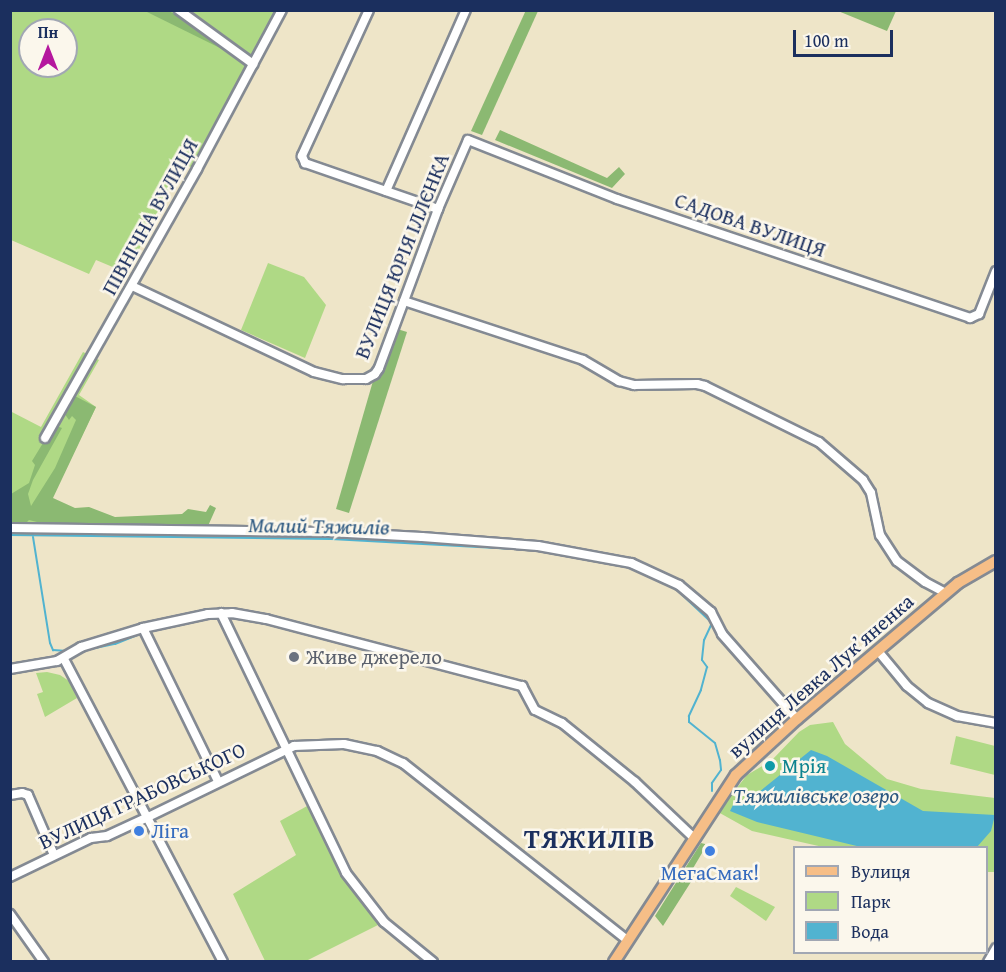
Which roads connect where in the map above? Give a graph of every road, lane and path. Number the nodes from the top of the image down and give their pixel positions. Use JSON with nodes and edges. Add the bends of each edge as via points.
{"nodes":[{"id":1,"x":179,"y":10,"type":"edge"},
{"id":2,"x":282,"y":10,"type":"edge"},
{"id":3,"x":369,"y":10,"type":"edge"},
{"id":4,"x":466,"y":10,"type":"edge"},
{"id":5,"x":253,"y":64,"type":"junction"},
{"id":6,"x":468,"y":140,"type":"joint"},
{"id":7,"x":386,"y":191,"type":"junction"},
{"id":8,"x":438,"y":209,"type":"junction"},
{"id":9,"x":996,"y":271,"type":"edge"},
{"id":10,"x":132,"y":286,"type":"junction"},
{"id":11,"x":404,"y":301,"type":"junction"},
{"id":12,"x":45,"y":438,"type":"dead end"},
{"id":13,"x":10,"y":528,"type":"edge"},
{"id":14,"x":996,"y":561,"type":"edge"},
{"id":15,"x":946,"y":593,"type":"junction"},
{"id":16,"x":221,"y":613,"type":"junction"},
{"id":17,"x":143,"y":628,"type":"junction"},
{"id":18,"x":878,"y":651,"type":"junction"},
{"id":19,"x":64,"y":659,"type":"junction"},
{"id":20,"x":10,"y":669,"type":"edge"},
{"id":21,"x":797,"y":719,"type":"junction"},
{"id":22,"x":996,"y":723,"type":"edge"},
{"id":23,"x":288,"y":748,"type":"junction"},
{"id":24,"x":218,"y":781,"type":"junction"},
{"id":25,"x":10,"y":795,"type":"edge"},
{"id":26,"x":146,"y":818,"type":"junction"},
{"id":27,"x":694,"y":838,"type":"junction"},
{"id":28,"x":54,"y":855,"type":"junction"},
{"id":29,"x":10,"y":877,"type":"edge"},
{"id":30,"x":10,"y":914,"type":"edge"},
{"id":31,"x":628,"y":941,"type":"junction"},
{"id":32,"x":996,"y":948,"type":"edge"},
{"id":33,"x":44,"y":962,"type":"edge"},
{"id":34,"x":223,"y":962,"type":"edge"},
{"id":35,"x":433,"y":962,"type":"edge"},
{"id":36,"x":614,"y":962,"type":"edge"},
{"id":37,"x":988,"y":962,"type":"edge"}],
"edges":[{"from":1,"to":5,"type":"street"},
{"from":2,"to":5,"type":"street","name":"ПІВНІЧНА ВУЛИЦЯ"},
{"from":3,"to":7,"type":"street","via":[[302,156],[305,163]]},
{"from":4,"to":7,"type":"street"},
{"from":5,"to":10,"type":"street","name":"ПІВНІЧНА ВУЛИЦЯ"},
{"from":6,"to":8,"type":"street","name":"ВУЛИЦЯ ЮРІЯ ІЛЛЄНКА"},
{"from":6,"to":9,"type":"street","name":"САДОВА ВУЛИЦЯ","via":[[617,199],[970,318],[979,314]]},
{"from":7,"to":8,"type":"street"},
{"from":8,"to":11,"type":"street","name":"ВУЛИЦЯ ЮРІЯ ІЛЛЄНКА"},
{"from":10,"to":11,"type":"street","name":"ВУЛИЦЯ ЮРІЯ ІЛЛЄНКА","via":[[314,372],[344,379],[366,379],[375,374]]},
{"from":10,"to":12,"type":"street","name":"ПІВНІЧНА ВУЛИЦЯ"},
{"from":11,"to":15,"type":"street","via":[[583,360],[634,385],[705,386],[819,442],[863,480],[871,493],[880,534],[897,561]]},
{"from":13,"to":21,"type":"street","via":[[422,537],[557,548],[631,563],[679,585],[711,612],[722,634]]},
{"from":14,"to":15,"type":"main road","name":"вулиця Левка Лукʼяненка"},
{"from":15,"to":18,"type":"main road","name":"вулиця Левка Лукʼяненка"},
{"from":16,"to":17,"type":"street"},
{"from":16,"to":23,"type":"street"},
{"from":16,"to":27,"type":"street","via":[[266,619],[522,686],[535,710],[562,723],[635,782]]},
{"from":17,"to":19,"type":"street","via":[[81,647]]},
{"from":17,"to":24,"type":"street"},
{"from":18,"to":21,"type":"main road","name":"вулиця Левка Лукʼяненка"},
{"from":18,"to":22,"type":"street","via":[[907,686],[928,703],[957,716]]},
{"from":19,"to":20,"type":"street"},
{"from":19,"to":26,"type":"street"},
{"from":21,"to":27,"type":"main road","name":"вулиця Левка Лукʼяненка","via":[[736,775]]},
{"from":23,"to":24,"type":"street","name":"ВУЛИЦЯ ГРАБОВСЬКОГО"},
{"from":23,"to":31,"type":"street","name":"ВУЛИЦЯ ГРАБОВСЬКОГО","via":[[344,744],[377,751],[403,763]]},
{"from":23,"to":35,"type":"street","via":[[349,877],[384,922]]},
{"from":24,"to":26,"type":"street","name":"ВУЛИЦЯ ГРАБОВСЬКОГО"},
{"from":25,"to":28,"type":"street","via":[[28,795]]},
{"from":26,"to":28,"type":"street","name":"ВУЛИЦЯ ГРАБОВСЬКОГО"},
{"from":26,"to":34,"type":"street"},
{"from":27,"to":31,"type":"main road","name":"вулиця Левка Лукʼяненка"},
{"from":28,"to":29,"type":"street","name":"ВУЛИЦЯ ГРАБОВСЬКОГО"},
{"from":30,"to":33,"type":"street"},
{"from":31,"to":36,"type":"main road","name":"вулиця Левка Лукʼяненка"},
{"from":32,"to":37,"type":"street"}]}
